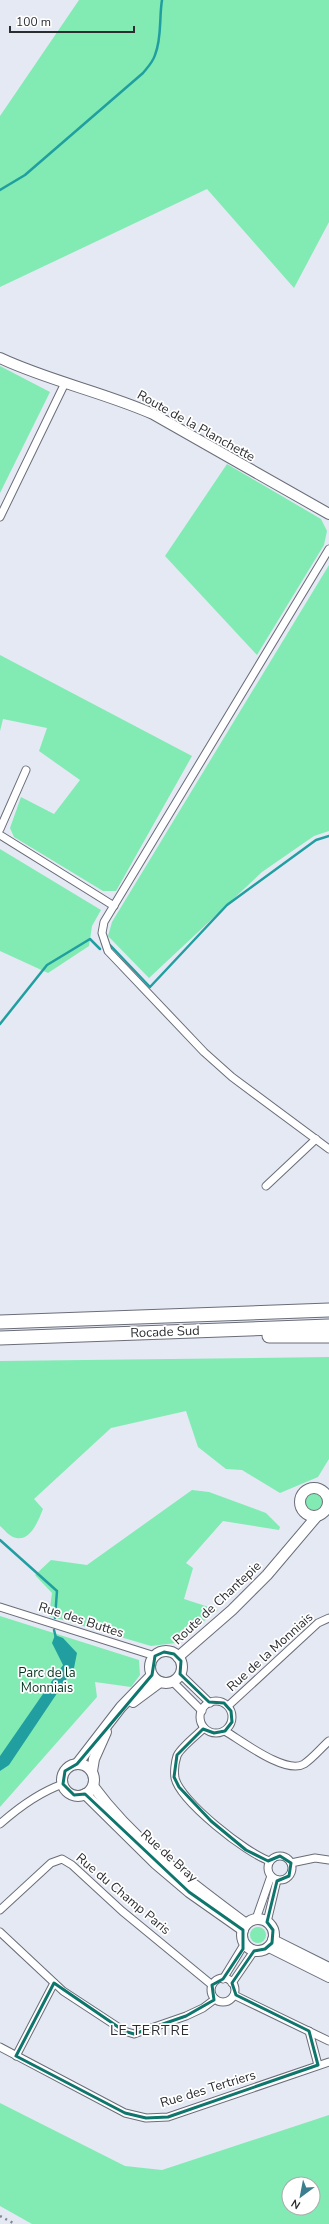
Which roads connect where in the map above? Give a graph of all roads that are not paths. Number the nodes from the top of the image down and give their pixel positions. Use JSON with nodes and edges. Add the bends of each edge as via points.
{"nodes":[{"id":1,"x":0,"y":358,"type":"edge"},
{"id":2,"x":65,"y":383,"type":"junction"},
{"id":3,"x":329,"y":514,"type":"edge"},
{"id":4,"x":0,"y":518,"type":"edge"},
{"id":5,"x":329,"y":549,"type":"edge"},
{"id":6,"x":26,"y":770,"type":"dead end"},
{"id":7,"x":0,"y":829,"type":"edge"},
{"id":8,"x":0,"y":834,"type":"edge"},
{"id":9,"x":114,"y":906,"type":"junction"},
{"id":10,"x":316,"y":1139,"type":"junction"},
{"id":11,"x":329,"y":1149,"type":"edge"},
{"id":12,"x":266,"y":1186,"type":"dead end"},
{"id":13,"x":329,"y":1302,"type":"edge"},
{"id":14,"x":329,"y":1310,"type":"edge"},
{"id":15,"x":270,"y":1313,"type":"junction"},
{"id":16,"x":0,"y":1322,"type":"edge"},
{"id":17,"x":329,"y":1326,"type":"edge"},
{"id":18,"x":226,"y":1330,"type":"junction"},
{"id":19,"x":329,"y":1336,"type":"edge"},
{"id":20,"x":0,"y":1338,"type":"edge"},
{"id":21,"x":329,"y":1485,"type":"edge"},
{"id":22,"x":319,"y":1489,"type":"junction"},
{"id":23,"x":329,"y":1498,"type":"edge"},
{"id":24,"x":303,"y":1511,"type":"junction"},
{"id":25,"x":317,"y":1516,"type":"junction"},
{"id":26,"x":305,"y":1530,"type":"junction"},
{"id":27,"x":0,"y":1607,"type":"edge"},
{"id":28,"x":329,"y":1618,"type":"edge"},
{"id":29,"x":155,"y":1656,"type":"junction"},
{"id":30,"x":178,"y":1657,"type":"junction"},
{"id":31,"x":152,"y":1675,"type":"junction"},
{"id":32,"x":177,"y":1678,"type":"junction"},
{"id":33,"x":160,"y":1682,"type":"junction"},
{"id":34,"x":210,"y":1703,"type":"junction"},
{"id":35,"x":228,"y":1706,"type":"junction"},
{"id":36,"x":202,"y":1710,"type":"junction"},
{"id":37,"x":204,"y":1728,"type":"junction"},
{"id":38,"x":225,"y":1731,"type":"junction"},
{"id":39,"x":329,"y":1741,"type":"edge"},
{"id":40,"x":77,"y":1764,"type":"junction"},
{"id":41,"x":92,"y":1771,"type":"junction"},
{"id":42,"x":63,"y":1784,"type":"junction"},
{"id":43,"x":93,"y":1786,"type":"junction"},
{"id":44,"x":85,"y":1794,"type":"junction"},
{"id":45,"x":0,"y":1824,"type":"edge"},
{"id":46,"x":329,"y":1860,"type":"edge"},
{"id":47,"x":270,"y":1861,"type":"junction"},
{"id":48,"x":291,"y":1863,"type":"junction"},
{"id":49,"x":274,"y":1878,"type":"junction"},
{"id":50,"x":0,"y":1910,"type":"edge"},
{"id":51,"x":256,"y":1919,"type":"junction"},
{"id":52,"x":267,"y":1922,"type":"junction"},
{"id":53,"x":245,"y":1927,"type":"junction"},
{"id":54,"x":0,"y":1932,"type":"edge"},
{"id":55,"x":244,"y":1943,"type":"junction"},
{"id":56,"x":271,"y":1943,"type":"junction"},
{"id":57,"x":254,"y":1950,"type":"junction"},
{"id":58,"x":329,"y":1968,"type":"edge"},
{"id":59,"x":329,"y":1977,"type":"edge"},
{"id":60,"x":223,"y":1978,"type":"junction"},
{"id":61,"x":232,"y":1983,"type":"junction"},
{"id":62,"x":54,"y":1984,"type":"junction"},
{"id":63,"x":212,"y":1985,"type":"junction"},
{"id":64,"x":234,"y":1995,"type":"junction"},
{"id":65,"x":215,"y":1999,"type":"junction"},
{"id":66,"x":309,"y":2031,"type":"junction"},
{"id":67,"x":329,"y":2041,"type":"edge"},
{"id":68,"x":0,"y":2047,"type":"edge"},
{"id":69,"x":16,"y":2056,"type":"junction"},
{"id":70,"x":329,"y":2062,"type":"edge"},
{"id":71,"x":318,"y":2065,"type":"junction"}],
"edges":[{"from":1,"to":2,"type":"street","name":"Route de la Planchette"},
{"from":2,"to":3,"type":"street","name":"Route de la Planchette","via":[[153,414]]},
{"from":2,"to":4,"type":"street"},
{"from":5,"to":9,"type":"street"},
{"from":6,"to":7,"type":"street"},
{"from":8,"to":9,"type":"street"},
{"from":9,"to":10,"type":"street","via":[[104,922],[102,933],[103,943],[108,951],[204,1052],[232,1077]]},
{"from":10,"to":11,"type":"street"},
{"from":10,"to":12,"type":"street"},
{"from":13,"to":15,"type":"highway","via":[[291,1305]]},
{"from":14,"to":15,"type":"highway","name":"Rocade Sud"},
{"from":15,"to":16,"type":"highway","name":"Rocade Sud"},
{"from":17,"to":18,"type":"highway","name":"Rocade Sud"},
{"from":18,"to":19,"type":"highway","via":[[277,1337]]},
{"from":18,"to":20,"type":"highway","name":"Rocade Sud"},
{"from":21,"to":22,"type":"street"},
{"from":22,"to":23,"type":"street"},
{"from":22,"to":24,"type":"street","via":[[310,1488],[303,1493],[300,1500]]},
{"from":23,"to":25,"type":"street","via":[[327,1508]]},
{"from":24,"to":25,"type":"street","via":[[309,1516]]},
{"from":24,"to":26,"type":"street"},
{"from":25,"to":26,"type":"street","name":"Route de Chantepie"},
{"from":26,"to":30,"type":"street","name":"Route de Chantepie","via":[[257,1585]]},
{"from":27,"to":29,"type":"street","name":"Rue des Buttes"},
{"from":28,"to":35,"type":"street","name":"Rue de la Monniais","via":[[318,1623]]},
{"from":29,"to":30,"type":"street","via":[[169,1652]]},
{"from":29,"to":31,"type":"street","via":[[151,1663]]},
{"from":30,"to":32,"type":"street","via":[[182,1665]]},
{"from":31,"to":33,"type":"street"},
{"from":31,"to":40,"type":"street","via":[[111,1719]]},
{"from":32,"to":33,"type":"street"},
{"from":32,"to":34,"type":"street"},
{"from":32,"to":36,"type":"street"},
{"from":33,"to":41,"type":"street","via":[[134,1701],[105,1733]]},
{"from":34,"to":35,"type":"street","via":[[218,1701]]},
{"from":34,"to":36,"type":"street"},
{"from":35,"to":38,"type":"street","via":[[232,1722]]},
{"from":36,"to":37,"type":"street","via":[[200,1719]]},
{"from":37,"to":38,"type":"street","via":[[214,1733]]},
{"from":37,"to":47,"type":"street","via":[[177,1755],[174,1777],[179,1787],[211,1821],[257,1856]]},
{"from":38,"to":39,"type":"street","via":[[283,1765],[295,1767],[304,1764]]},
{"from":40,"to":41,"type":"street","via":[[83,1764]]},
{"from":40,"to":42,"type":"street","via":[[65,1770]]},
{"from":41,"to":43,"type":"street"},
{"from":42,"to":44,"type":"street","via":[[65,1789],[74,1795]]},
{"from":42,"to":45,"type":"street","via":[[14,1811]]},
{"from":43,"to":44,"type":"street"},
{"from":43,"to":53,"type":"street","name":"Rue de Bray","via":[[161,1858]]},
{"from":44,"to":53,"type":"street","name":"Rue de Bray","via":[[184,1888]]},
{"from":46,"to":48,"type":"street","via":[[316,1858]]},
{"from":47,"to":48,"type":"street","via":[[280,1856]]},
{"from":47,"to":49,"type":"street","via":[[268,1869]]},
{"from":48,"to":49,"type":"street","via":[[292,1870],[289,1876]]},
{"from":49,"to":51,"type":"street"},
{"from":49,"to":52,"type":"street"},
{"from":50,"to":63,"type":"street","name":"Rue du Champ Paris","via":[[51,1863],[62,1859]]},
{"from":51,"to":52,"type":"street"},
{"from":51,"to":53,"type":"street"},
{"from":52,"to":56,"type":"street","via":[[273,1930]]},
{"from":53,"to":55,"type":"street"},
{"from":54,"to":62,"type":"street"},
{"from":55,"to":57,"type":"street"},
{"from":55,"to":60,"type":"street"},
{"from":56,"to":57,"type":"street","via":[[260,1951]]},
{"from":56,"to":58,"type":"street"},
{"from":56,"to":59,"type":"street"},
{"from":57,"to":61,"type":"street"},
{"from":60,"to":61,"type":"street"},
{"from":60,"to":63,"type":"street"},
{"from":61,"to":64,"type":"street"},
{"from":62,"to":65,"type":"street","via":[[124,2031],[134,2034],[186,2016]]},
{"from":62,"to":69,"type":"street"},
{"from":63,"to":65,"type":"street","via":[[211,1992]]},
{"from":64,"to":65,"type":"street","via":[[226,2002]]},
{"from":64,"to":66,"type":"street"},
{"from":66,"to":67,"type":"street"},
{"from":66,"to":71,"type":"street"},
{"from":68,"to":69,"type":"street","name":"Rue des Tertriers"},
{"from":69,"to":71,"type":"street","name":"Rue des Tertriers","via":[[126,2113],[146,2118],[168,2117]]},
{"from":70,"to":71,"type":"street","name":"Rue des Tertriers"}]}
